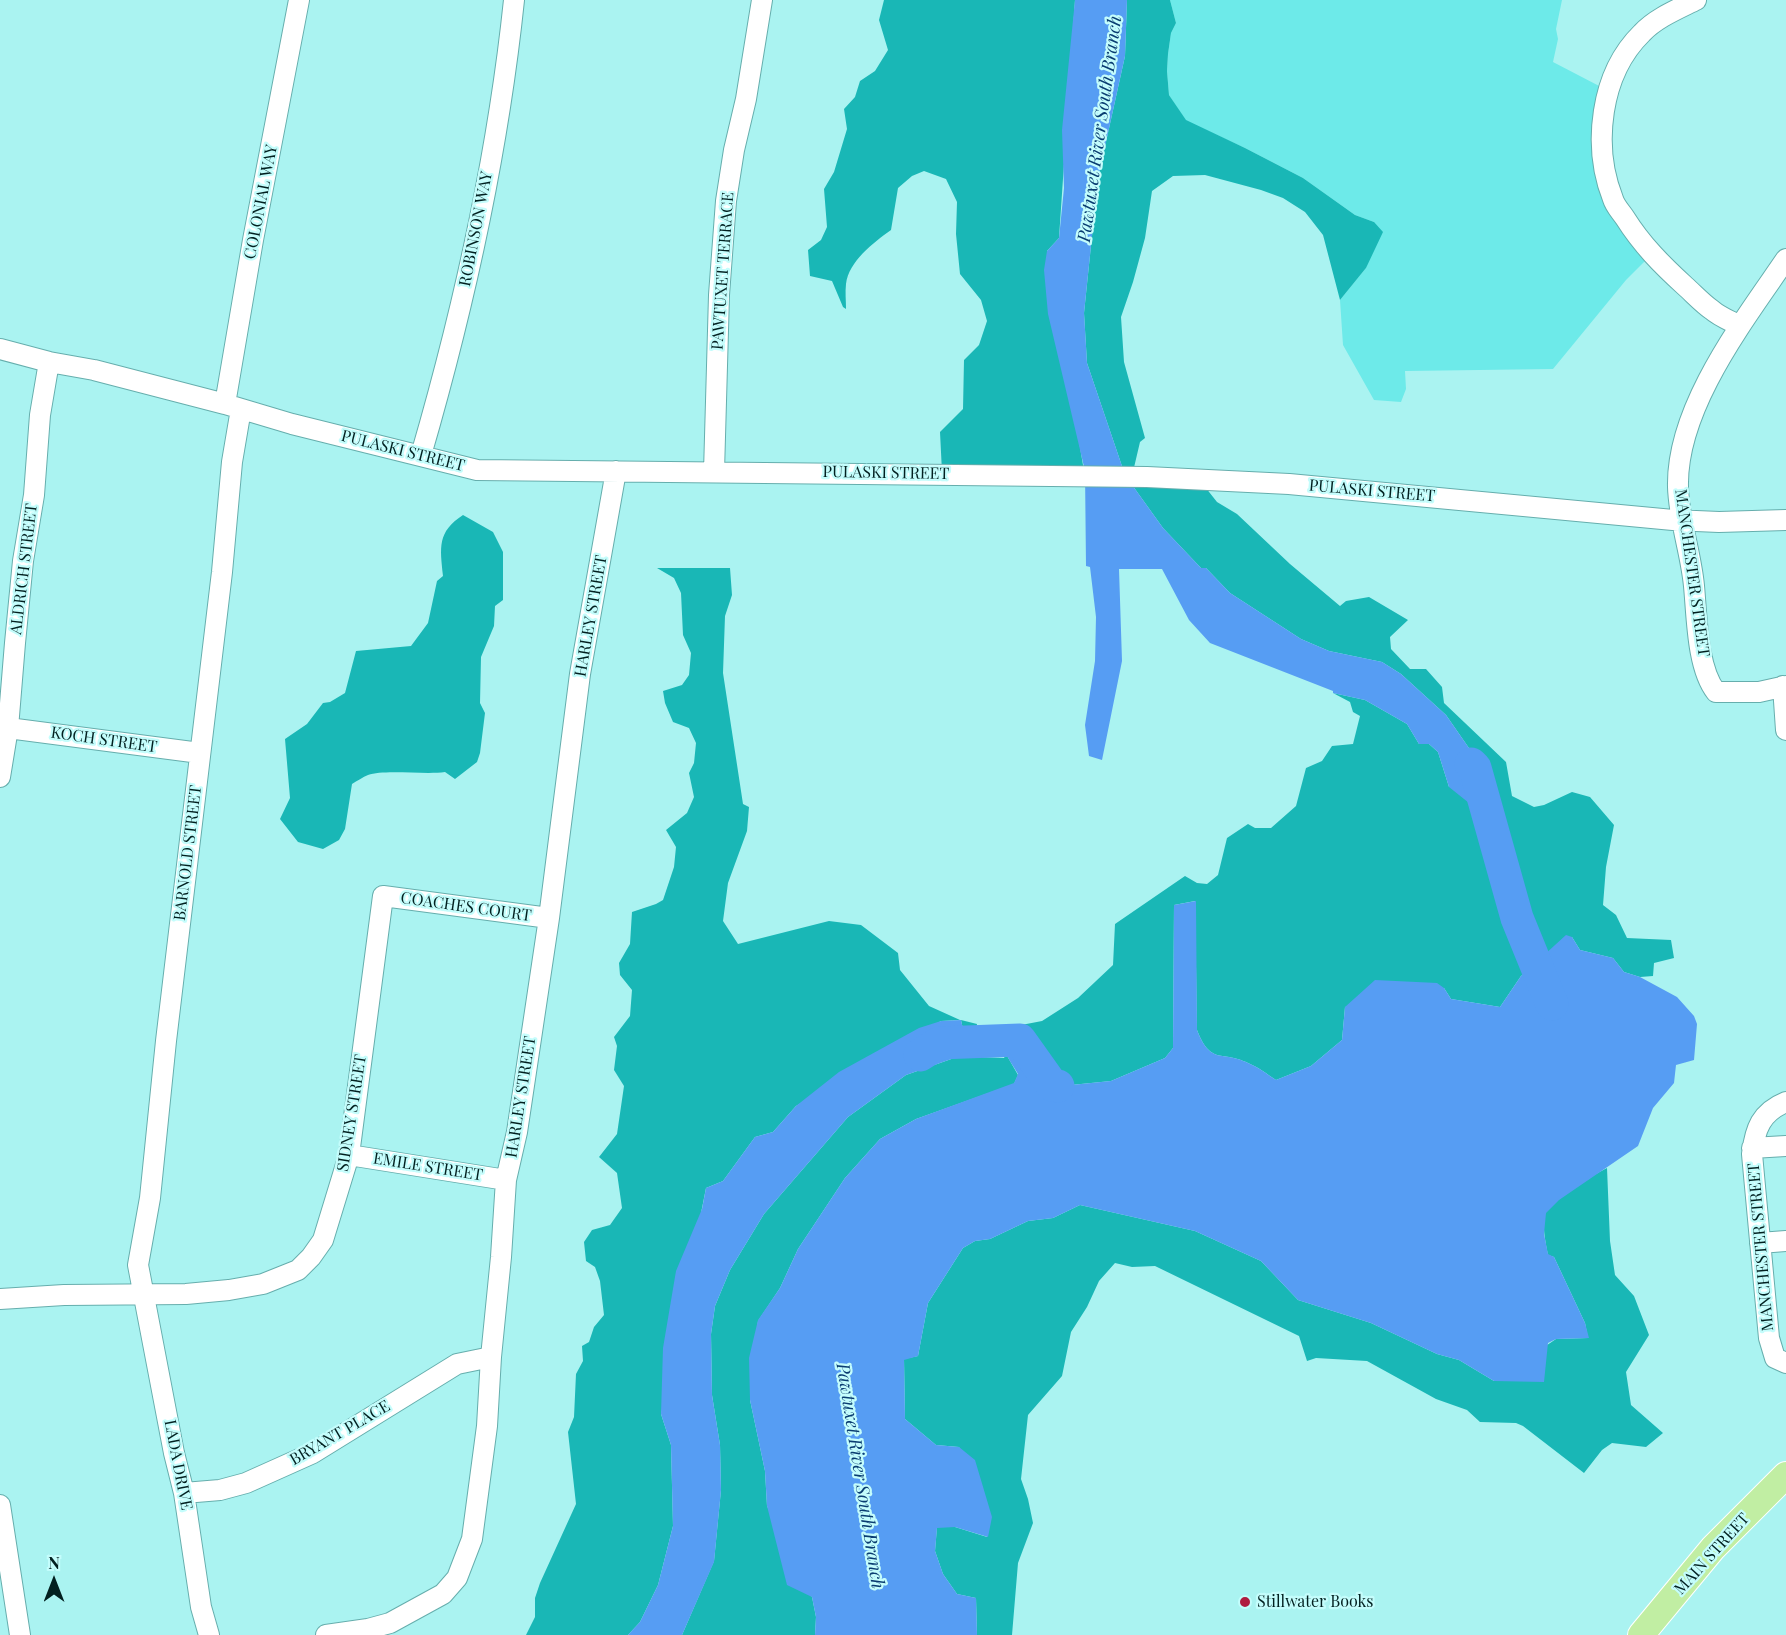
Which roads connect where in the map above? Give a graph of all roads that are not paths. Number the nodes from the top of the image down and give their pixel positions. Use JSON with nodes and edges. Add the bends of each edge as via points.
{"nodes":[{"id":1,"x":299,"y":0,"type":"edge"},
{"id":2,"x":514,"y":0,"type":"edge"},
{"id":3,"x":762,"y":0,"type":"edge"},
{"id":4,"x":1696,"y":0,"type":"edge"},
{"id":5,"x":1786,"y":260,"type":"edge"},
{"id":6,"x":1740,"y":326,"type":"junction"},
{"id":7,"x":0,"y":349,"type":"edge"},
{"id":8,"x":49,"y":362,"type":"junction"},
{"id":9,"x":233,"y":407,"type":"junction"},
{"id":10,"x":421,"y":455,"type":"junction"},
{"id":11,"x":616,"y":471,"type":"junction"},
{"id":12,"x":714,"y":472,"type":"junction"},
{"id":13,"x":1682,"y":519,"type":"junction"},
{"id":14,"x":1786,"y":520,"type":"edge"},
{"id":15,"x":1784,"y":686,"type":"edge"},
{"id":16,"x":8,"y":728,"type":"junction"},
{"id":17,"x":1786,"y":730,"type":"edge"},
{"id":18,"x":200,"y":753,"type":"junction"},
{"id":19,"x":0,"y":777,"type":"edge"},
{"id":20,"x":383,"y":896,"type":"joint"},
{"id":21,"x":549,"y":918,"type":"junction"},
{"id":22,"x":1786,"y":1102,"type":"edge"},
{"id":23,"x":1786,"y":1146,"type":"edge"},
{"id":24,"x":1752,"y":1148,"type":"junction"},
{"id":25,"x":349,"y":1155,"type":"junction"},
{"id":26,"x":506,"y":1180,"type":"junction"},
{"id":27,"x":1786,"y":1241,"type":"edge"},
{"id":28,"x":1760,"y":1244,"type":"junction"},
{"id":29,"x":143,"y":1296,"type":"junction"},
{"id":30,"x":0,"y":1299,"type":"edge"},
{"id":31,"x":491,"y":1357,"type":"junction"},
{"id":32,"x":1786,"y":1363,"type":"edge"},
{"id":33,"x":1786,"y":1475,"type":"edge"},
{"id":34,"x":184,"y":1493,"type":"junction"},
{"id":35,"x":0,"y":1505,"type":"edge"},
{"id":36,"x":20,"y":1635,"type":"edge"},
{"id":37,"x":209,"y":1635,"type":"edge"},
{"id":38,"x":326,"y":1635,"type":"edge"},
{"id":39,"x":1641,"y":1635,"type":"edge"}],
"edges":[{"from":1,"to":9,"type":"street","name":"COLONIAL WAY","via":[[253,240]]},
{"from":2,"to":10,"type":"street","name":"ROBINSON WAY","via":[[500,108],[459,319]]},
{"from":3,"to":12,"type":"street","name":"PAWTUXET TERRACE","via":[[726,201]]},
{"from":4,"to":6,"type":"street","via":[[1642,32],[1617,69],[1603,122],[1606,174],[1613,201],[1649,252],[1712,311]]},
{"from":5,"to":6,"type":"street","name":"MANCHESTER STREET"},
{"from":6,"to":13,"type":"street","name":"MANCHESTER STREET","via":[[1695,407],[1683,444],[1678,486]]},
{"from":7,"to":8,"type":"street","name":"PULASKI STREET"},
{"from":8,"to":9,"type":"street","name":"PULASKI STREET"},
{"from":8,"to":16,"type":"street","name":"ALDRICH STREET","via":[[23,561]]},
{"from":9,"to":10,"type":"street","name":"PULASKI STREET"},
{"from":9,"to":18,"type":"street","name":"BARNOLD STREET","via":[[222,572]]},
{"from":10,"to":11,"type":"street","name":"PULASKI STREET","via":[[477,470]]},
{"from":11,"to":12,"type":"street","name":"PULASKI STREET"},
{"from":11,"to":21,"type":"street","name":"HARLEY STREET","via":[[580,674]]},
{"from":12,"to":13,"type":"street","name":"PULASKI STREET","via":[[1147,477],[1289,484]]},
{"from":13,"to":14,"type":"street","name":"PULASKI STREET"},
{"from":13,"to":15,"type":"street","name":"MANCHESTER STREET","via":[[1694,580],[1700,647],[1711,686],[1716,692],[1758,692]]},
{"from":15,"to":17,"type":"street","name":"MANCHESTER STREET"},
{"from":16,"to":18,"type":"street","name":"KOCH STREET"},
{"from":16,"to":19,"type":"street","name":"ALDRICH STREET"},
{"from":18,"to":29,"type":"street","name":"BARNOLD STREET","via":[[150,1198],[138,1265]]},
{"from":20,"to":21,"type":"street","name":"COACHES COURT"},
{"from":20,"to":25,"type":"street","name":"SIDNEY STREET"},
{"from":21,"to":26,"type":"street","name":"HARLEY STREET","via":[[517,1132]]},
{"from":22,"to":24,"type":"street","name":"MANCHESTER STREET","via":[[1772,1109],[1758,1124]]},
{"from":23,"to":24,"type":"street"},
{"from":24,"to":28,"type":"street","name":"MANCHESTER STREET"},
{"from":25,"to":26,"type":"street","name":"EMILE STREET"},
{"from":25,"to":29,"type":"street","name":"SIDNEY STREET","via":[[323,1240],[298,1269],[263,1284],[229,1290]]},
{"from":26,"to":31,"type":"street","name":"HARLEY STREET"},
{"from":27,"to":28,"type":"street"},
{"from":28,"to":32,"type":"street","name":"MANCHESTER STREET","via":[[1772,1353]]},
{"from":29,"to":30,"type":"street","name":"SIDNEY STREET"},
{"from":29,"to":34,"type":"street","name":"LADA DRIVE"},
{"from":31,"to":34,"type":"street","name":"BRYANT PLACE","via":[[457,1364],[313,1452],[246,1483]]},
{"from":31,"to":38,"type":"street","name":"HARLEY STREET","via":[[488,1426],[476,1521],[457,1578],[443,1594],[390,1623]]},
{"from":33,"to":39,"type":"main road","name":"MAIN STREET","via":[[1713,1548]]},
{"from":34,"to":37,"type":"street","name":"LADA DRIVE","via":[[201,1607]]},
{"from":35,"to":36,"type":"street"}]}
